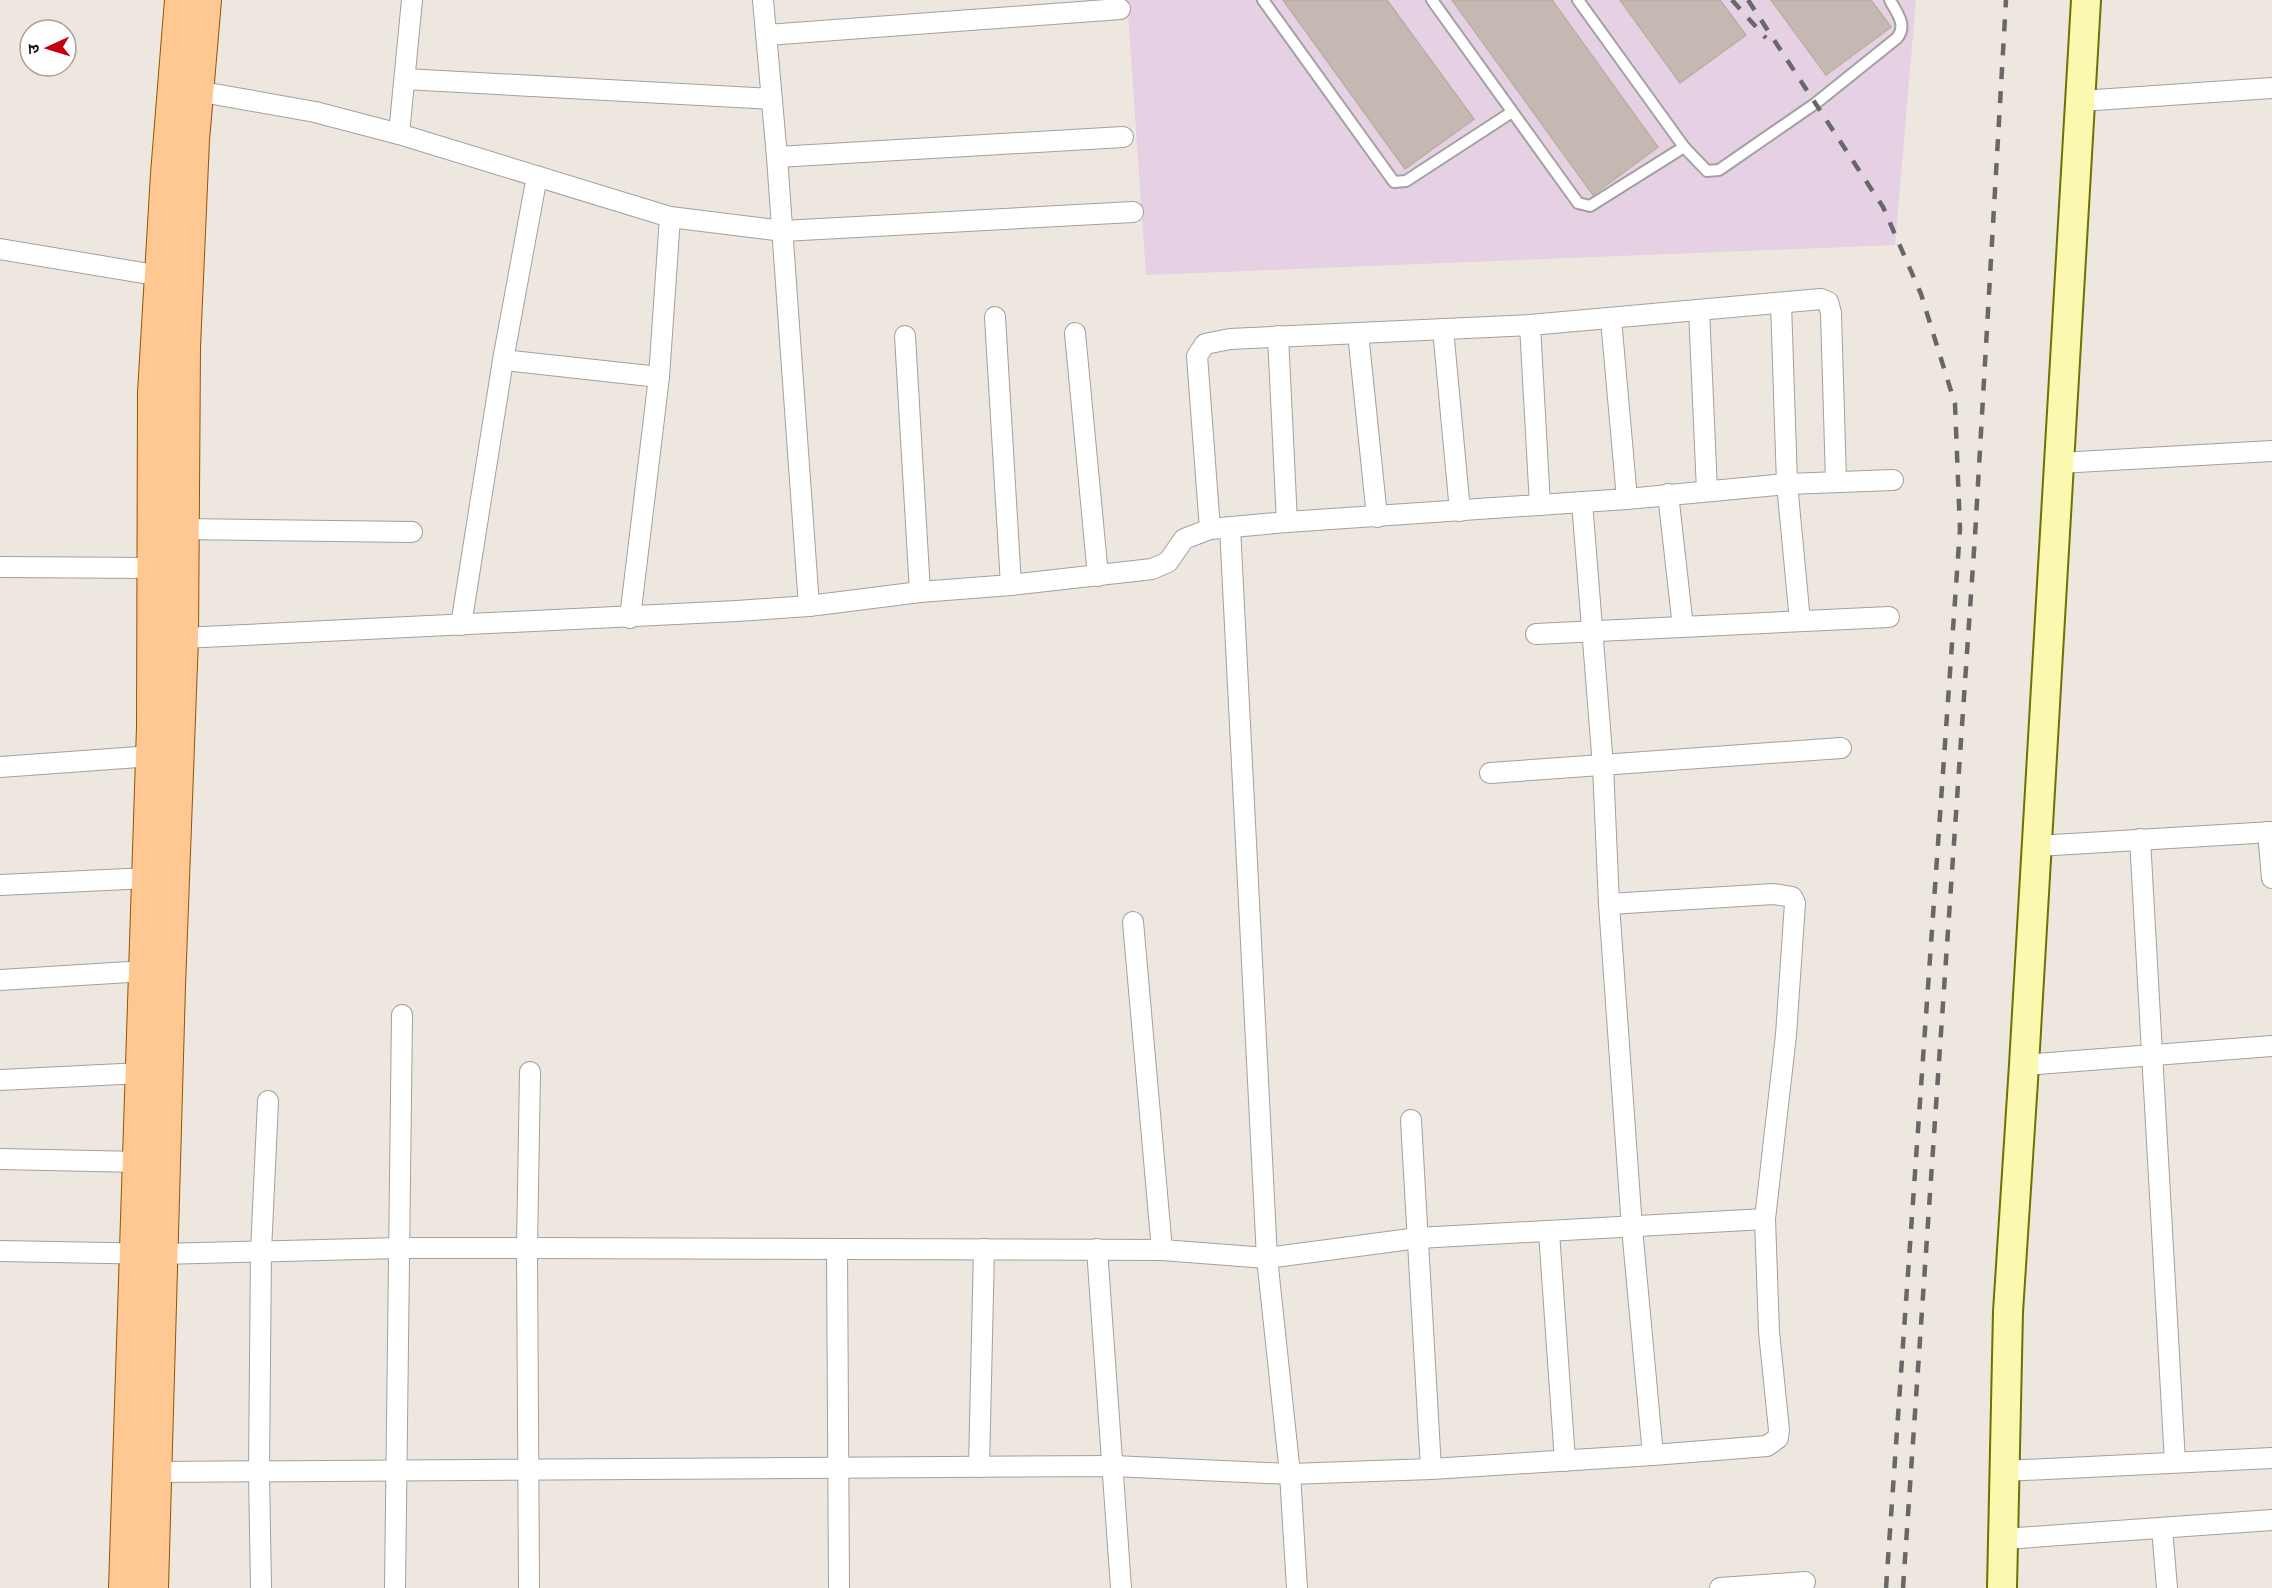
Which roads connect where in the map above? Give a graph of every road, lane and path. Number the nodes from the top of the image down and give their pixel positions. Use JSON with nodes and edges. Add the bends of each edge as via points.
{"nodes":[{"id":1,"x":181,"y":0,"type":"edge"},
{"id":2,"x":205,"y":0,"type":"edge"},
{"id":3,"x":412,"y":0,"type":"edge"},
{"id":4,"x":763,"y":0,"type":"edge"},
{"id":5,"x":1263,"y":0,"type":"edge"},
{"id":6,"x":1432,"y":0,"type":"edge"},
{"id":7,"x":1578,"y":0,"type":"edge"},
{"id":8,"x":1890,"y":0,"type":"edge"},
{"id":9,"x":2086,"y":0,"type":"edge"},
{"id":10,"x":1120,"y":9,"type":"dead end"},
{"id":11,"x":767,"y":35,"type":"junction"},
{"id":12,"x":405,"y":79,"type":"junction"},
{"id":13,"x":2272,"y":88,"type":"edge"},
{"id":14,"x":197,"y":91,"type":"junction"},
{"id":15,"x":772,"y":99,"type":"junction"},
{"id":16,"x":2080,"y":101,"type":"junction"},
{"id":17,"x":1512,"y":112,"type":"junction"},
{"id":18,"x":399,"y":134,"type":"junction"},
{"id":19,"x":1123,"y":137,"type":"dead end"},
{"id":20,"x":1684,"y":147,"type":"junction"},
{"id":21,"x":777,"y":157,"type":"junction"},
{"id":22,"x":537,"y":176,"type":"junction"},
{"id":23,"x":1133,"y":212,"type":"dead end"},
{"id":24,"x":670,"y":217,"type":"junction"},
{"id":25,"x":783,"y":231,"type":"junction"},
{"id":26,"x":0,"y":249,"type":"edge"},
{"id":27,"x":161,"y":276,"type":"junction"},
{"id":28,"x":1781,"y":303,"type":"junction"},
{"id":29,"x":1699,"y":310,"type":"junction"},
{"id":30,"x":995,"y":317,"type":"dead end"},
{"id":31,"x":1611,"y":319,"type":"junction"},
{"id":32,"x":1530,"y":325,"type":"junction"},
{"id":33,"x":1443,"y":329,"type":"junction"},
{"id":34,"x":1075,"y":333,"type":"dead end"},
{"id":35,"x":1358,"y":333,"type":"junction"},
{"id":36,"x":905,"y":336,"type":"dead end"},
{"id":37,"x":1278,"y":336,"type":"junction"},
{"id":38,"x":503,"y":360,"type":"junction"},
{"id":39,"x":659,"y":377,"type":"junction"},
{"id":40,"x":2272,"y":451,"type":"edge"},
{"id":41,"x":2059,"y":464,"type":"junction"},
{"id":42,"x":1893,"y":480,"type":"dead end"},
{"id":43,"x":1836,"y":481,"type":"junction"},
{"id":44,"x":1788,"y":484,"type":"junction"},
{"id":45,"x":1707,"y":490,"type":"junction"},
{"id":46,"x":1668,"y":494,"type":"junction"},
{"id":47,"x":1627,"y":499,"type":"junction"},
{"id":48,"x":1582,"y":502,"type":"junction"},
{"id":49,"x":1540,"y":505,"type":"junction"},
{"id":50,"x":1460,"y":511,"type":"junction"},
{"id":51,"x":1377,"y":517,"type":"junction"},
{"id":52,"x":1287,"y":522,"type":"junction"},
{"id":53,"x":1230,"y":527,"type":"junction"},
{"id":54,"x":182,"y":529,"type":"junction"},
{"id":55,"x":1210,"y":529,"type":"junction"},
{"id":56,"x":412,"y":532,"type":"dead end"},
{"id":57,"x":0,"y":567,"type":"edge"},
{"id":58,"x":153,"y":568,"type":"junction"},
{"id":59,"x":1098,"y":576,"type":"junction"},
{"id":60,"x":1011,"y":585,"type":"junction"},
{"id":61,"x":920,"y":592,"type":"junction"},
{"id":62,"x":809,"y":606,"type":"junction"},
{"id":63,"x":1889,"y":617,"type":"dead end"},
{"id":64,"x":630,"y":618,"type":"junction"},
{"id":65,"x":1800,"y":621,"type":"junction"},
{"id":66,"x":461,"y":625,"type":"junction"},
{"id":67,"x":1683,"y":627,"type":"junction"},
{"id":68,"x":1591,"y":631,"type":"junction"},
{"id":69,"x":1536,"y":634,"type":"dead end"},
{"id":70,"x":182,"y":638,"type":"junction"},
{"id":71,"x":1841,"y":748,"type":"dead end"},
{"id":72,"x":152,"y":756,"type":"junction"},
{"id":73,"x":1603,"y":766,"type":"junction"},
{"id":74,"x":0,"y":767,"type":"edge"},
{"id":75,"x":1490,"y":773,"type":"dead end"},
{"id":76,"x":2270,"y":832,"type":"edge"},
{"id":77,"x":2140,"y":839,"type":"junction"},
{"id":78,"x":2037,"y":846,"type":"junction"},
{"id":79,"x":148,"y":878,"type":"junction"},
{"id":80,"x":2272,"y":878,"type":"edge"},
{"id":81,"x":0,"y":885,"type":"edge"},
{"id":82,"x":1609,"y":904,"type":"junction"},
{"id":83,"x":1133,"y":922,"type":"dead end"},
{"id":84,"x":145,"y":971,"type":"junction"},
{"id":85,"x":0,"y":980,"type":"edge"},
{"id":86,"x":402,"y":1015,"type":"dead end"},
{"id":87,"x":2272,"y":1046,"type":"edge"},
{"id":88,"x":2152,"y":1055,"type":"junction"},
{"id":89,"x":2024,"y":1065,"type":"junction"},
{"id":90,"x":530,"y":1072,"type":"dead end"},
{"id":91,"x":142,"y":1073,"type":"junction"},
{"id":92,"x":0,"y":1080,"type":"edge"},
{"id":93,"x":268,"y":1101,"type":"dead end"},
{"id":94,"x":1411,"y":1120,"type":"dead end"},
{"id":95,"x":0,"y":1159,"type":"edge"},
{"id":96,"x":139,"y":1162,"type":"junction"},
{"id":97,"x":1765,"y":1219,"type":"junction"},
{"id":98,"x":1632,"y":1228,"type":"junction"},
{"id":99,"x":1549,"y":1232,"type":"junction"},
{"id":100,"x":1418,"y":1238,"type":"junction"},
{"id":101,"x":399,"y":1248,"type":"junction"},
{"id":102,"x":527,"y":1248,"type":"junction"},
{"id":103,"x":837,"y":1249,"type":"junction"},
{"id":104,"x":984,"y":1250,"type":"junction"},
{"id":105,"x":1097,"y":1250,"type":"junction"},
{"id":106,"x":1162,"y":1250,"type":"junction"},
{"id":107,"x":0,"y":1251,"type":"edge"},
{"id":108,"x":261,"y":1251,"type":"junction"},
{"id":109,"x":148,"y":1254,"type":"junction"},
{"id":110,"x":1267,"y":1258,"type":"junction"},
{"id":111,"x":1653,"y":1455,"type":"junction"},
{"id":112,"x":2272,"y":1458,"type":"edge"},
{"id":113,"x":1565,"y":1461,"type":"junction"},
{"id":114,"x":2175,"y":1462,"type":"junction"},
{"id":115,"x":1113,"y":1466,"type":"junction"},
{"id":116,"x":979,"y":1467,"type":"junction"},
{"id":117,"x":1431,"y":1468,"type":"junction"},
{"id":118,"x":838,"y":1469,"type":"junction"},
{"id":119,"x":529,"y":1470,"type":"junction"},
{"id":120,"x":155,"y":1472,"type":"junction"},
{"id":121,"x":259,"y":1472,"type":"junction"},
{"id":122,"x":397,"y":1472,"type":"junction"},
{"id":123,"x":2004,"y":1472,"type":"junction"},
{"id":124,"x":1290,"y":1474,"type":"junction"},
{"id":125,"x":2272,"y":1520,"type":"edge"},
{"id":126,"x":2162,"y":1527,"type":"junction"},
{"id":127,"x":2004,"y":1539,"type":"junction"},
{"id":128,"x":1805,"y":1582,"type":"dead end"},
{"id":129,"x":125,"y":1588,"type":"edge"},
{"id":130,"x":152,"y":1588,"type":"edge"},
{"id":131,"x":261,"y":1588,"type":"edge"},
{"id":132,"x":395,"y":1588,"type":"edge"},
{"id":133,"x":529,"y":1588,"type":"edge"},
{"id":134,"x":839,"y":1588,"type":"edge"},
{"id":135,"x":1121,"y":1588,"type":"edge"},
{"id":136,"x":1297,"y":1588,"type":"edge"},
{"id":137,"x":1732,"y":1588,"type":"edge"},
{"id":138,"x":2002,"y":1588,"type":"edge"},
{"id":139,"x":2167,"y":1588,"type":"edge"}],
"edges":[{"from":1,"to":27,"type":"main road"},
{"from":2,"to":14,"type":"main road"},
{"from":3,"to":12,"type":"street"},
{"from":4,"to":11,"type":"street"},
{"from":5,"to":17,"type":"lane","via":[[1394,182],[1406,181]]},
{"from":6,"to":17,"type":"lane"},
{"from":7,"to":20,"type":"lane"},
{"from":8,"to":20,"type":"lane","via":[[1901,21],[1900,34],[1816,103],[1715,172],[1707,171]]},
{"from":9,"to":16,"type":"street"},
{"from":10,"to":11,"type":"street"},
{"from":11,"to":15,"type":"street"},
{"from":12,"to":15,"type":"street"},
{"from":12,"to":18,"type":"street"},
{"from":13,"to":16,"type":"street"},
{"from":14,"to":18,"type":"street","via":[[315,112]]},
{"from":14,"to":54,"type":"main road","via":[[184,347]]},
{"from":15,"to":21,"type":"street"},
{"from":16,"to":41,"type":"street"},
{"from":17,"to":20,"type":"lane","via":[[1574,200],[1585,207]]},
{"from":18,"to":22,"type":"street"},
{"from":19,"to":21,"type":"street"},
{"from":21,"to":25,"type":"street"},
{"from":22,"to":24,"type":"street"},
{"from":22,"to":38,"type":"street"},
{"from":23,"to":25,"type":"street"},
{"from":24,"to":25,"type":"street"},
{"from":24,"to":39,"type":"street"},
{"from":25,"to":62,"type":"street"},
{"from":26,"to":27,"type":"street"},
{"from":27,"to":58,"type":"main road","via":[[154,393]]},
{"from":28,"to":29,"type":"street"},
{"from":28,"to":43,"type":"street","via":[[1821,299],[1830,306]]},
{"from":28,"to":44,"type":"street"},
{"from":29,"to":31,"type":"street"},
{"from":29,"to":45,"type":"street"},
{"from":30,"to":60,"type":"street"},
{"from":31,"to":32,"type":"street"},
{"from":31,"to":47,"type":"street"},
{"from":32,"to":33,"type":"street"},
{"from":32,"to":49,"type":"street"},
{"from":33,"to":35,"type":"street"},
{"from":33,"to":50,"type":"street"},
{"from":34,"to":59,"type":"street"},
{"from":35,"to":37,"type":"street"},
{"from":35,"to":51,"type":"street"},
{"from":36,"to":61,"type":"street"},
{"from":37,"to":52,"type":"street"},
{"from":37,"to":55,"type":"street","via":[[1217,340],[1197,352]]},
{"from":38,"to":39,"type":"street"},
{"from":38,"to":66,"type":"street"},
{"from":39,"to":64,"type":"street"},
{"from":40,"to":41,"type":"street"},
{"from":41,"to":78,"type":"street"},
{"from":42,"to":43,"type":"street"},
{"from":43,"to":44,"type":"street"},
{"from":44,"to":45,"type":"street"},
{"from":44,"to":65,"type":"street"},
{"from":45,"to":46,"type":"street"},
{"from":46,"to":47,"type":"street"},
{"from":46,"to":67,"type":"street"},
{"from":47,"to":48,"type":"street"},
{"from":48,"to":49,"type":"street"},
{"from":48,"to":68,"type":"street"},
{"from":49,"to":50,"type":"street"},
{"from":50,"to":51,"type":"street"},
{"from":51,"to":52,"type":"street"},
{"from":52,"to":53,"type":"street"},
{"from":53,"to":55,"type":"street"},
{"from":53,"to":110,"type":"street"},
{"from":54,"to":56,"type":"street"},
{"from":54,"to":70,"type":"main road"},
{"from":55,"to":59,"type":"street","via":[[1184,539],[1160,567]]},
{"from":57,"to":58,"type":"street"},
{"from":58,"to":72,"type":"main road"},
{"from":59,"to":60,"type":"street"},
{"from":60,"to":61,"type":"street"},
{"from":61,"to":62,"type":"street"},
{"from":62,"to":64,"type":"street"},
{"from":63,"to":65,"type":"street"},
{"from":64,"to":66,"type":"street"},
{"from":65,"to":67,"type":"street"},
{"from":66,"to":70,"type":"street"},
{"from":67,"to":68,"type":"street"},
{"from":68,"to":69,"type":"street"},
{"from":68,"to":73,"type":"street"},
{"from":70,"to":109,"type":"main road"},
{"from":71,"to":73,"type":"street"},
{"from":72,"to":74,"type":"street"},
{"from":72,"to":79,"type":"main road"},
{"from":73,"to":75,"type":"street"},
{"from":73,"to":82,"type":"street"},
{"from":76,"to":77,"type":"street"},
{"from":76,"to":80,"type":"street"},
{"from":77,"to":78,"type":"street"},
{"from":77,"to":88,"type":"street"},
{"from":78,"to":89,"type":"street"},
{"from":79,"to":81,"type":"street"},
{"from":79,"to":84,"type":"main road"},
{"from":82,"to":97,"type":"street","via":[[1774,894],[1794,899],[1786,1035]]},
{"from":82,"to":98,"type":"street"},
{"from":83,"to":106,"type":"street"},
{"from":84,"to":85,"type":"street"},
{"from":84,"to":91,"type":"main road"},
{"from":86,"to":101,"type":"street"},
{"from":87,"to":88,"type":"street"},
{"from":88,"to":89,"type":"street"},
{"from":88,"to":114,"type":"street"},
{"from":89,"to":123,"type":"street","via":[[2008,1312]]},
{"from":90,"to":102,"type":"street"},
{"from":91,"to":92,"type":"street"},
{"from":91,"to":96,"type":"main road"},
{"from":93,"to":108,"type":"street"},
{"from":94,"to":100,"type":"street"},
{"from":95,"to":96,"type":"street"},
{"from":96,"to":109,"type":"main road"},
{"from":97,"to":98,"type":"street"},
{"from":97,"to":111,"type":"street","via":[[1778,1438],[1767,1446]]},
{"from":98,"to":99,"type":"street"},
{"from":98,"to":111,"type":"street"},
{"from":99,"to":100,"type":"street"},
{"from":99,"to":113,"type":"street"},
{"from":100,"to":110,"type":"street"},
{"from":100,"to":117,"type":"street"},
{"from":101,"to":102,"type":"street"},
{"from":101,"to":108,"type":"street"},
{"from":101,"to":122,"type":"street"},
{"from":102,"to":103,"type":"street"},
{"from":102,"to":119,"type":"street"},
{"from":103,"to":104,"type":"street"},
{"from":103,"to":118,"type":"street"},
{"from":104,"to":105,"type":"street"},
{"from":104,"to":116,"type":"street"},
{"from":105,"to":106,"type":"street"},
{"from":105,"to":115,"type":"street"},
{"from":106,"to":110,"type":"street"},
{"from":107,"to":109,"type":"street"},
{"from":108,"to":109,"type":"street"},
{"from":108,"to":121,"type":"street"},
{"from":109,"to":120,"type":"main road"},
{"from":109,"to":129,"type":"main road"},
{"from":110,"to":124,"type":"street"},
{"from":111,"to":113,"type":"street"},
{"from":112,"to":114,"type":"street"},
{"from":113,"to":117,"type":"street"},
{"from":114,"to":123,"type":"street"},
{"from":115,"to":116,"type":"street"},
{"from":115,"to":124,"type":"street"},
{"from":115,"to":135,"type":"street"},
{"from":116,"to":118,"type":"street"},
{"from":117,"to":124,"type":"street"},
{"from":118,"to":119,"type":"street"},
{"from":118,"to":134,"type":"street"},
{"from":119,"to":122,"type":"street"},
{"from":119,"to":133,"type":"street"},
{"from":120,"to":121,"type":"street"},
{"from":120,"to":130,"type":"main road"},
{"from":121,"to":122,"type":"street"},
{"from":121,"to":131,"type":"street"},
{"from":122,"to":132,"type":"street"},
{"from":123,"to":127,"type":"street"},
{"from":124,"to":136,"type":"street"},
{"from":125,"to":126,"type":"street"},
{"from":126,"to":127,"type":"street"},
{"from":126,"to":139,"type":"street"},
{"from":127,"to":138,"type":"street"},
{"from":128,"to":137,"type":"street"}]}
